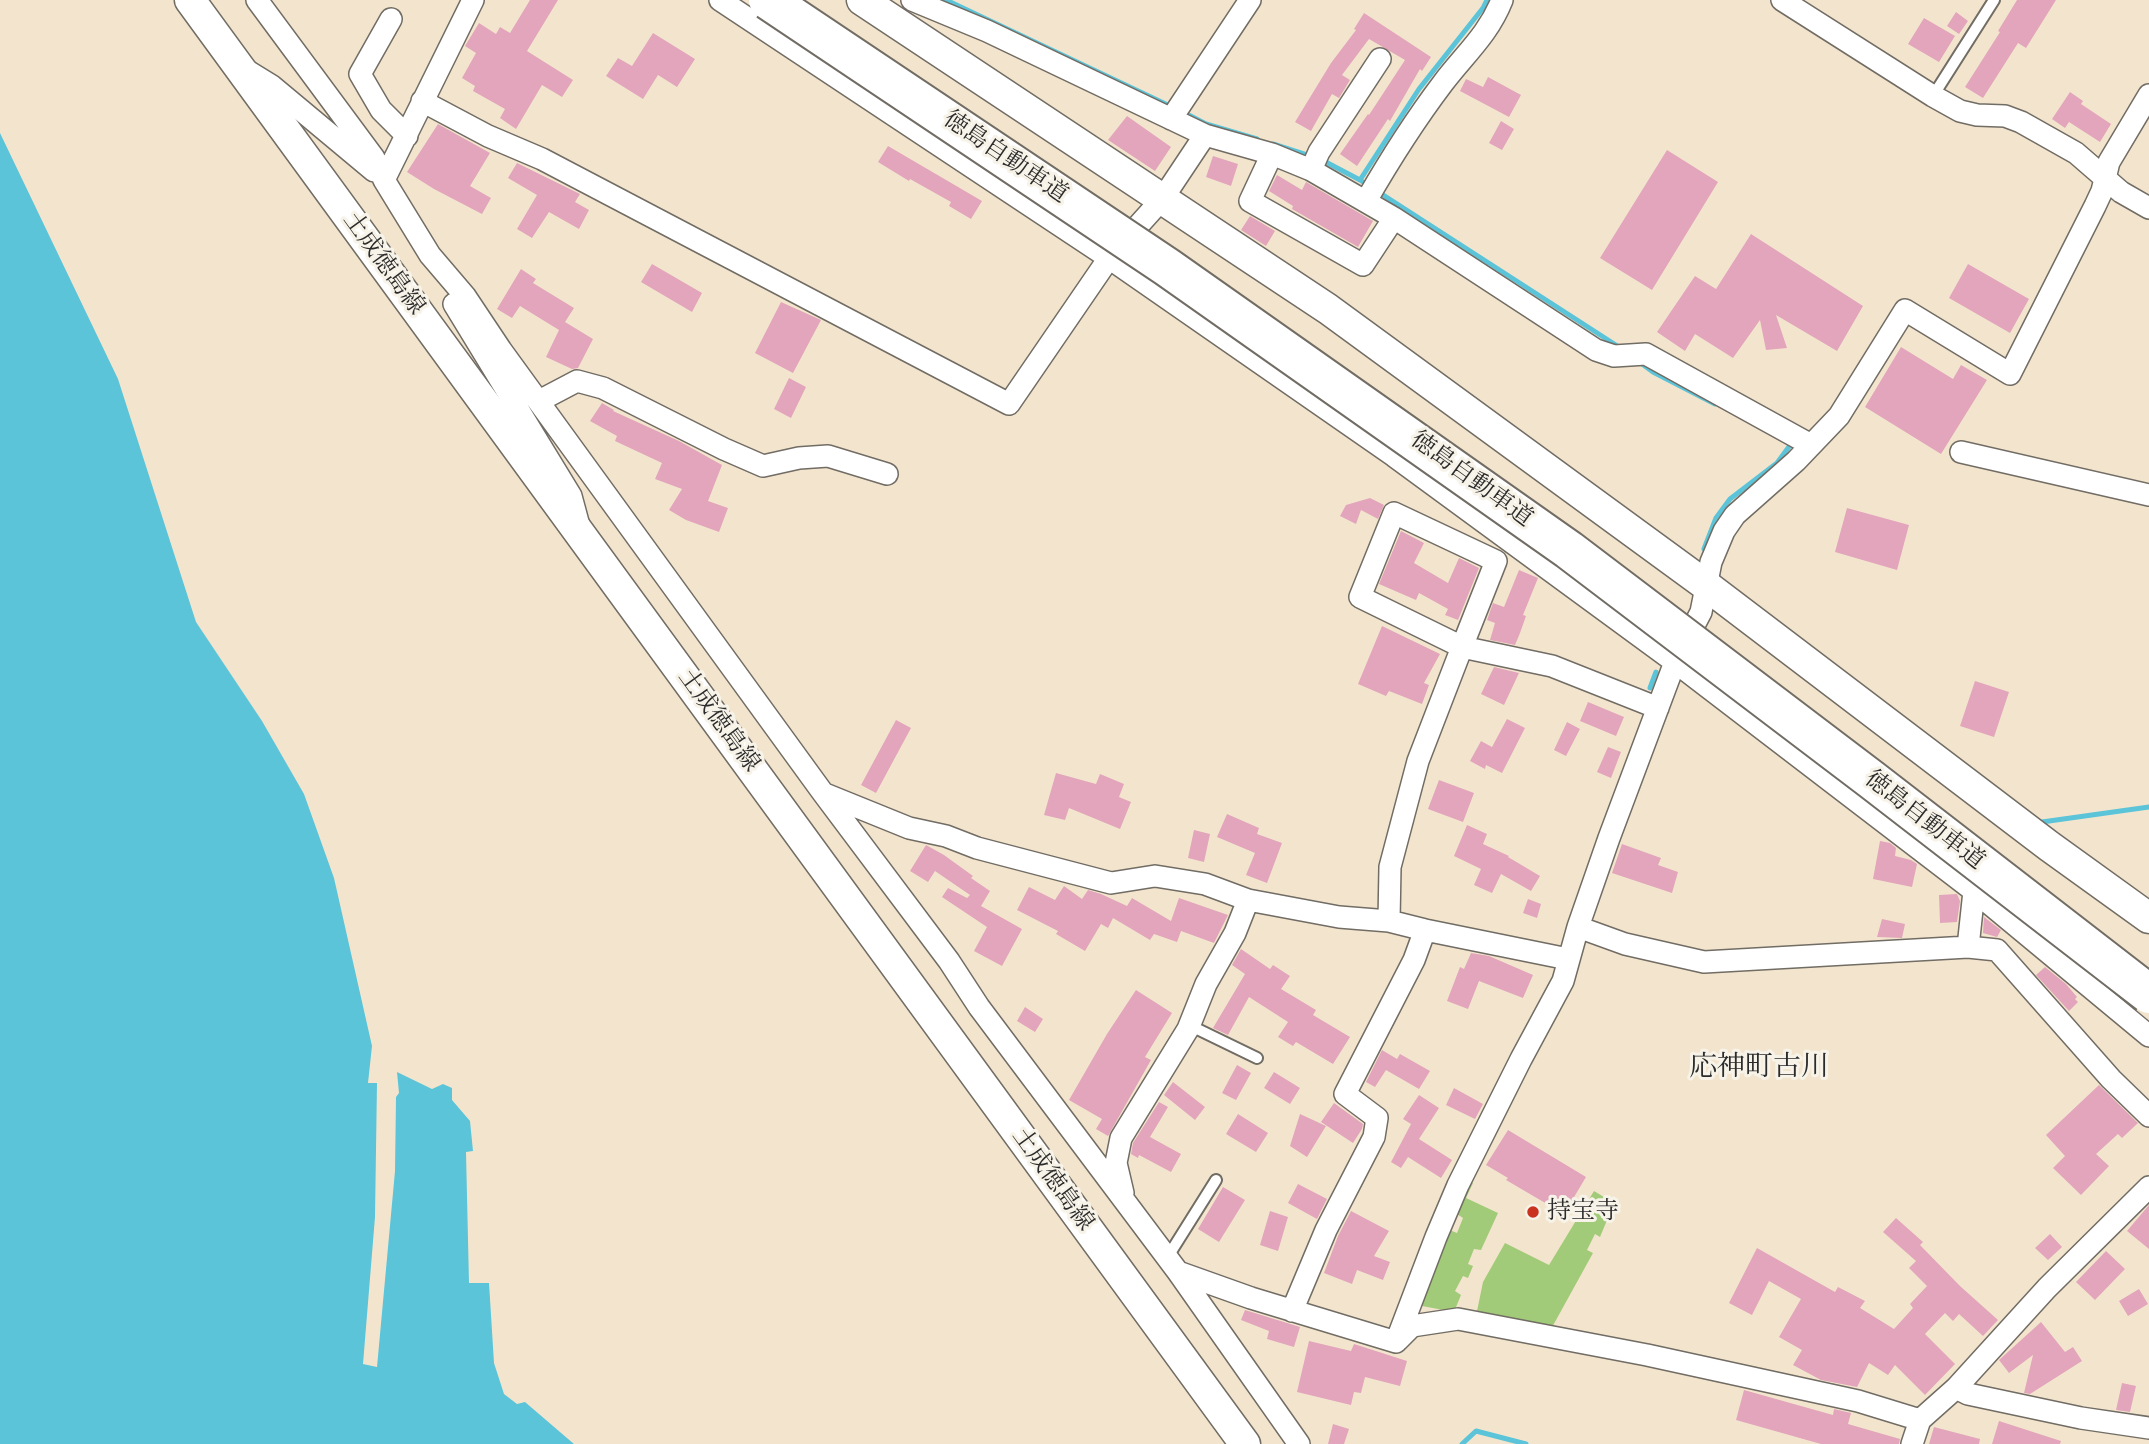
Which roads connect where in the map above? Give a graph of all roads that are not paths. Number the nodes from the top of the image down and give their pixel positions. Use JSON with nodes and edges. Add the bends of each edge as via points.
{"nodes":[{"id":1,"x":190,"y":0,"type":"edge"},
{"id":2,"x":257,"y":0,"type":"edge"},
{"id":3,"x":473,"y":0,"type":"edge"},
{"id":4,"x":720,"y":0,"type":"edge"},
{"id":5,"x":768,"y":0,"type":"edge"},
{"id":6,"x":912,"y":0,"type":"edge"},
{"id":7,"x":1250,"y":0,"type":"edge"},
{"id":8,"x":1502,"y":0,"type":"edge"},
{"id":9,"x":1782,"y":0,"type":"edge"},
{"id":10,"x":1994,"y":0,"type":"edge"},
{"id":11,"x":875,"y":4,"type":"edge"},
{"id":12,"x":391,"y":19,"type":"dead end"},
{"id":13,"x":1380,"y":59,"type":"dead end"},
{"id":14,"x":238,"y":65,"type":"junction"},
{"id":15,"x":2149,"y":95,"type":"edge"},
{"id":16,"x":1933,"y":96,"type":"junction"},
{"id":17,"x":422,"y":101,"type":"junction"},
{"id":18,"x":1175,"y":112,"type":"junction"},
{"id":19,"x":1205,"y":135,"type":"junction"},
{"id":20,"x":407,"y":136,"type":"junction"},
{"id":21,"x":1272,"y":154,"type":"junction"},
{"id":22,"x":1315,"y":161,"type":"junction"},
{"id":23,"x":2105,"y":177,"type":"junction"},
{"id":24,"x":384,"y":180,"type":"junction"},
{"id":25,"x":1371,"y":192,"type":"junction"},
{"id":26,"x":1163,"y":198,"type":"junction"},
{"id":27,"x":2149,"y":208,"type":"edge"},
{"id":28,"x":1394,"y":218,"type":"junction"},
{"id":29,"x":430,"y":255,"type":"junction"},
{"id":30,"x":1110,"y":258,"type":"junction"},
{"id":31,"x":539,"y":401,"type":"junction"},
{"id":32,"x":1811,"y":445,"type":"junction"},
{"id":33,"x":1961,"y":452,"type":"dead end"},
{"id":34,"x":887,"y":474,"type":"dead end"},
{"id":35,"x":2149,"y":495,"type":"edge"},
{"id":36,"x":581,"y":533,"type":"junction"},
{"id":37,"x":1707,"y":586,"type":"junction"},
{"id":38,"x":1462,"y":647,"type":"junction"},
{"id":39,"x":1675,"y":662,"type":"junction"},
{"id":40,"x":1658,"y":708,"type":"junction"},
{"id":41,"x":823,"y":793,"type":"junction"},
{"id":42,"x":1974,"y":891,"type":"junction"},
{"id":43,"x":1248,"y":900,"type":"junction"},
{"id":44,"x":2149,"y":918,"type":"edge"},
{"id":45,"x":1389,"y":921,"type":"junction"},
{"id":46,"x":1578,"y":928,"type":"junction"},
{"id":47,"x":1425,"y":930,"type":"junction"},
{"id":48,"x":1968,"y":947,"type":"junction"},
{"id":49,"x":1568,"y":959,"type":"junction"},
{"id":50,"x":2149,"y":994,"type":"edge"},
{"id":51,"x":1189,"y":1025,"type":"junction"},
{"id":52,"x":2149,"y":1036,"type":"edge"},
{"id":53,"x":1257,"y":1058,"type":"dead end"},
{"id":54,"x":2149,"y":1116,"type":"edge"},
{"id":55,"x":1216,"y":1180,"type":"dead end"},
{"id":56,"x":2149,"y":1187,"type":"edge"},
{"id":57,"x":1124,"y":1201,"type":"junction"},
{"id":58,"x":1172,"y":1265,"type":"junction"},
{"id":59,"x":1292,"y":1311,"type":"junction"},
{"id":60,"x":1396,"y":1342,"type":"junction"},
{"id":61,"x":1956,"y":1388,"type":"junction"},
{"id":62,"x":1920,"y":1420,"type":"junction"},
{"id":63,"x":2149,"y":1428,"type":"edge"},
{"id":64,"x":1245,"y":1444,"type":"edge"},
{"id":65,"x":1299,"y":1444,"type":"edge"},
{"id":66,"x":1912,"y":1444,"type":"edge"}],
"edges":[{"from":1,"to":14,"type":"main road","name":"土成徳島線"},
{"from":2,"to":24,"type":"street","via":[[374,158]]},
{"from":3,"to":17,"type":"street"},
{"from":4,"to":30,"type":"street"},
{"from":5,"to":50,"type":"highway","name":"徳島自動車道","bridge":true,"via":[[1167,267],[1569,550]]},
{"from":6,"to":18,"type":"street"},
{"from":7,"to":18,"type":"street"},
{"from":8,"to":25,"type":"street","via":[[1479,42],[1444,82]]},
{"from":9,"to":16,"type":"street"},
{"from":10,"to":16,"type":"lane"},
{"from":11,"to":26,"type":"main road"},
{"from":12,"to":20,"type":"street","via":[[360,74],[381,110]]},
{"from":13,"to":22,"type":"street"},
{"from":14,"to":24,"type":"street","via":[[272,86]]},
{"from":14,"to":36,"type":"main road","name":"土成徳島線"},
{"from":15,"to":23,"type":"street","via":[[2109,162]]},
{"from":16,"to":23,"type":"street","via":[[1960,111],[2021,122],[2076,153]]},
{"from":17,"to":20,"type":"street"},
{"from":17,"to":30,"type":"street","via":[[1010,404]]},
{"from":18,"to":19,"type":"street"},
{"from":19,"to":21,"type":"street"},
{"from":19,"to":26,"type":"street"},
{"from":20,"to":24,"type":"street"},
{"from":21,"to":22,"type":"street"},
{"from":21,"to":28,"type":"street","via":[[1250,201],[1363,265]]},
{"from":22,"to":25,"type":"street"},
{"from":23,"to":27,"type":"street"},
{"from":23,"to":32,"type":"street","via":[[2095,206],[2010,374],[1905,310],[1839,416]]},
{"from":24,"to":29,"type":"street"},
{"from":25,"to":28,"type":"street"},
{"from":26,"to":30,"type":"street"},
{"from":26,"to":37,"type":"main road","via":[[1328,309]]},
{"from":28,"to":32,"type":"street","via":[[1596,350],[1614,356],[1646,354]]},
{"from":29,"to":31,"type":"street","via":[[465,296]]},
{"from":29,"to":36,"type":"street","via":[[446,291],[571,496]]},
{"from":30,"to":39,"type":"street","via":[[1394,456]]},
{"from":31,"to":34,"type":"street","via":[[577,381],[603,388],[763,466],[828,456]]},
{"from":31,"to":41,"type":"street"},
{"from":32,"to":37,"type":"street","via":[[1735,515],[1711,562]]},
{"from":33,"to":35,"type":"street"},
{"from":36,"to":64,"type":"main road","name":"土成徳島線"},
{"from":37,"to":39,"type":"street","via":[[1700,612]]},
{"from":37,"to":44,"type":"main road"},
{"from":38,"to":38,"type":"street","via":[[1360,597],[1394,513],[1496,561]]},
{"from":38,"to":40,"type":"street","via":[[1552,666]]},
{"from":38,"to":45,"type":"street","via":[[1418,761],[1390,867]]},
{"from":39,"to":40,"type":"street"},
{"from":39,"to":42,"type":"street"},
{"from":40,"to":46,"type":"street"},
{"from":41,"to":43,"type":"street","via":[[909,828],[1111,883],[1154,876],[1205,884]]},
{"from":41,"to":57,"type":"street"},
{"from":42,"to":48,"type":"street"},
{"from":42,"to":52,"type":"street"},
{"from":43,"to":45,"type":"street"},
{"from":43,"to":51,"type":"street"},
{"from":45,"to":47,"type":"street"},
{"from":46,"to":48,"type":"street","via":[[1704,962]]},
{"from":46,"to":49,"type":"street"},
{"from":47,"to":49,"type":"street"},
{"from":47,"to":59,"type":"street","via":[[1345,1094],[1377,1118],[1374,1137],[1326,1230]]},
{"from":48,"to":54,"type":"street","via":[[1997,950]]},
{"from":49,"to":60,"type":"street","via":[[1563,981],[1458,1185]]},
{"from":51,"to":53,"type":"lane"},
{"from":51,"to":57,"type":"street","via":[[1121,1138],[1116,1163]]},
{"from":55,"to":58,"type":"lane"},
{"from":56,"to":61,"type":"street","via":[[2047,1288]]},
{"from":57,"to":58,"type":"street"},
{"from":58,"to":59,"type":"street"},
{"from":58,"to":65,"type":"street"},
{"from":59,"to":60,"type":"street"},
{"from":60,"to":62,"type":"street","via":[[1412,1326],[1458,1319],[1858,1401]]},
{"from":61,"to":62,"type":"street"},
{"from":61,"to":63,"type":"street","via":[[2081,1418]]},
{"from":62,"to":66,"type":"street"}]}
